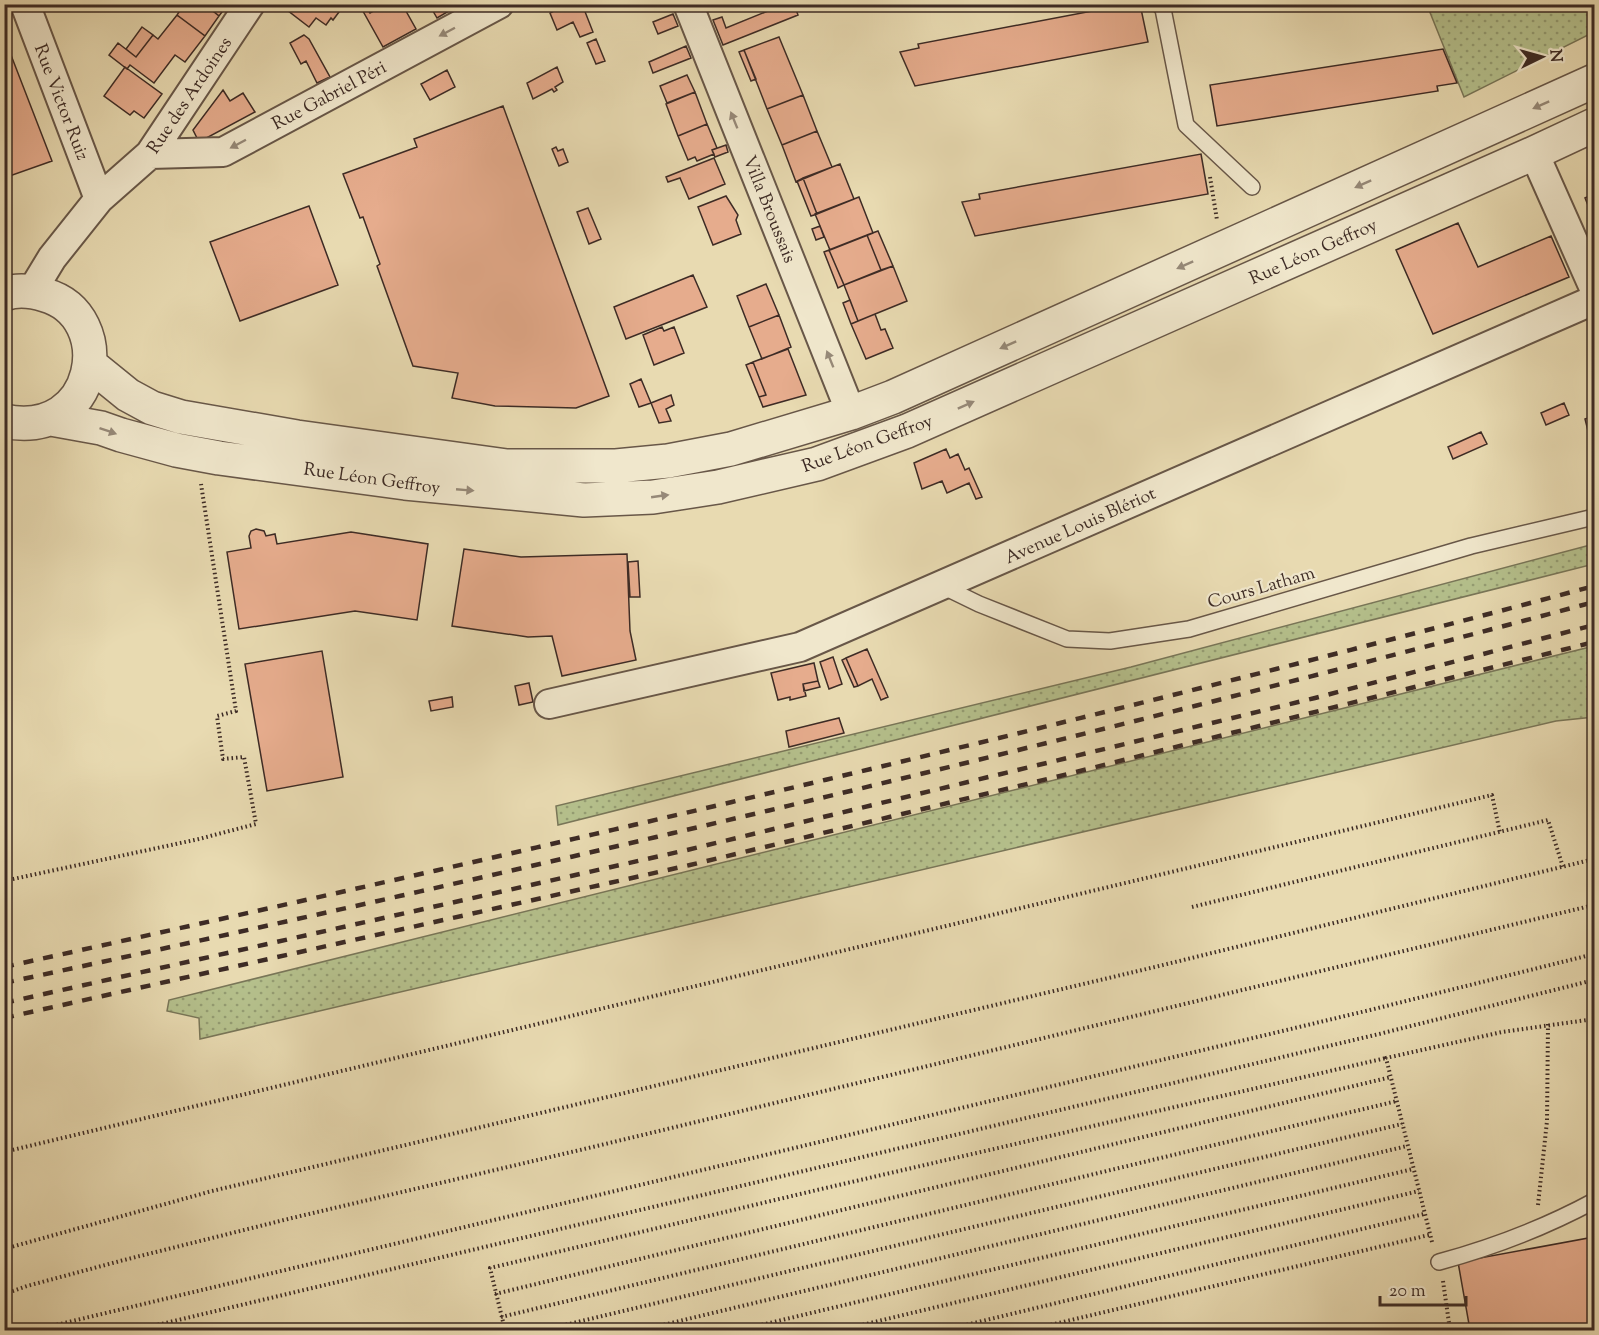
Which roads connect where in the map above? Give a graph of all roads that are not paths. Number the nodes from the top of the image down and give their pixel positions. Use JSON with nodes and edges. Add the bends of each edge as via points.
{"nodes":[{"id":1,"x":25,"y":4,"type":"edge"},
{"id":2,"x":250,"y":4,"type":"edge"},
{"id":3,"x":499,"y":4,"type":"edge"},
{"id":4,"x":688,"y":4,"type":"edge"},
{"id":5,"x":1158,"y":4,"type":"edge"},
{"id":6,"x":1594,"y":81,"type":"edge"},
{"id":7,"x":1594,"y":124,"type":"edge"},
{"id":8,"x":1534,"y":153,"type":"junction"},
{"id":9,"x":150,"y":154,"type":"junction"},
{"id":10,"x":1252,"y":187,"type":"dead end"},
{"id":11,"x":99,"y":199,"type":"junction"},
{"id":12,"x":1594,"y":288,"type":"edge"},
{"id":13,"x":18,"y":292,"type":"edge"},
{"id":14,"x":1594,"y":300,"type":"edge"},
{"id":15,"x":91,"y":365,"type":"junction"},
{"id":16,"x":851,"y":413,"type":"junction"},
{"id":17,"x":51,"y":419,"type":"junction"},
{"id":18,"x":4,"y":421,"type":"edge"},
{"id":19,"x":1594,"y":517,"type":"edge"},
{"id":20,"x":942,"y":586,"type":"junction"},
{"id":21,"x":549,"y":704,"type":"dead end"},
{"id":22,"x":1594,"y":1201,"type":"edge"},
{"id":23,"x":1439,"y":1262,"type":"road end"}],
"edges":[{"from":1,"to":11,"type":"street","name":"Rue Victor Ruiz"},
{"from":2,"to":9,"type":"street","name":"Rue des Ardoines"},
{"from":3,"to":9,"type":"street","name":"Rue Gabriel Péri","one_way":true,"via":[[223,152]]},
{"from":16,"to":4,"type":"street","name":"Villa Broussais","one_way":true},
{"from":5,"to":10,"type":"lane","via":[[1163,9],[1186,124]]},
{"from":6,"to":16,"type":"street","name":"Rue Léon Geffroy","one_way":true},
{"from":7,"to":8,"type":"street","name":"Rue Léon Geffroy"},
{"from":8,"to":12,"type":"street"},
{"from":17,"to":8,"type":"street","name":"Rue Léon Geffroy","one_way":true,"via":[[196,454],[405,483],[584,501],[653,497],[718,487],[817,464],[907,431]]},
{"from":9,"to":11,"type":"street","name":"Rue des Ardoines"},
{"from":11,"to":13,"type":"street","name":"Rue des Ardoines","via":[[52,258]]},
{"from":13,"to":15,"type":"street","via":[[54,297],[72,310],[86,331]]},
{"from":14,"to":20,"type":"street","name":"Avenue Louis Blériot"},
{"from":15,"to":16,"type":"street","name":"Rue Léon Geffroy","via":[[128,395],[182,417],[507,466],[616,466],[668,460],[731,449]]},
{"from":15,"to":17,"type":"street","via":[[83,390],[70,406]]},
{"from":17,"to":18,"type":"street","via":[[30,424]]},
{"from":19,"to":20,"type":"lane","name":"Cours Latham","via":[[1471,546],[1189,628],[1110,641],[1067,639]]},
{"from":20,"to":21,"type":"street","name":"Avenue Louis Blériot","via":[[800,648]]},
{"from":22,"to":23,"type":"lane","via":[[1484,1250]]}]}
